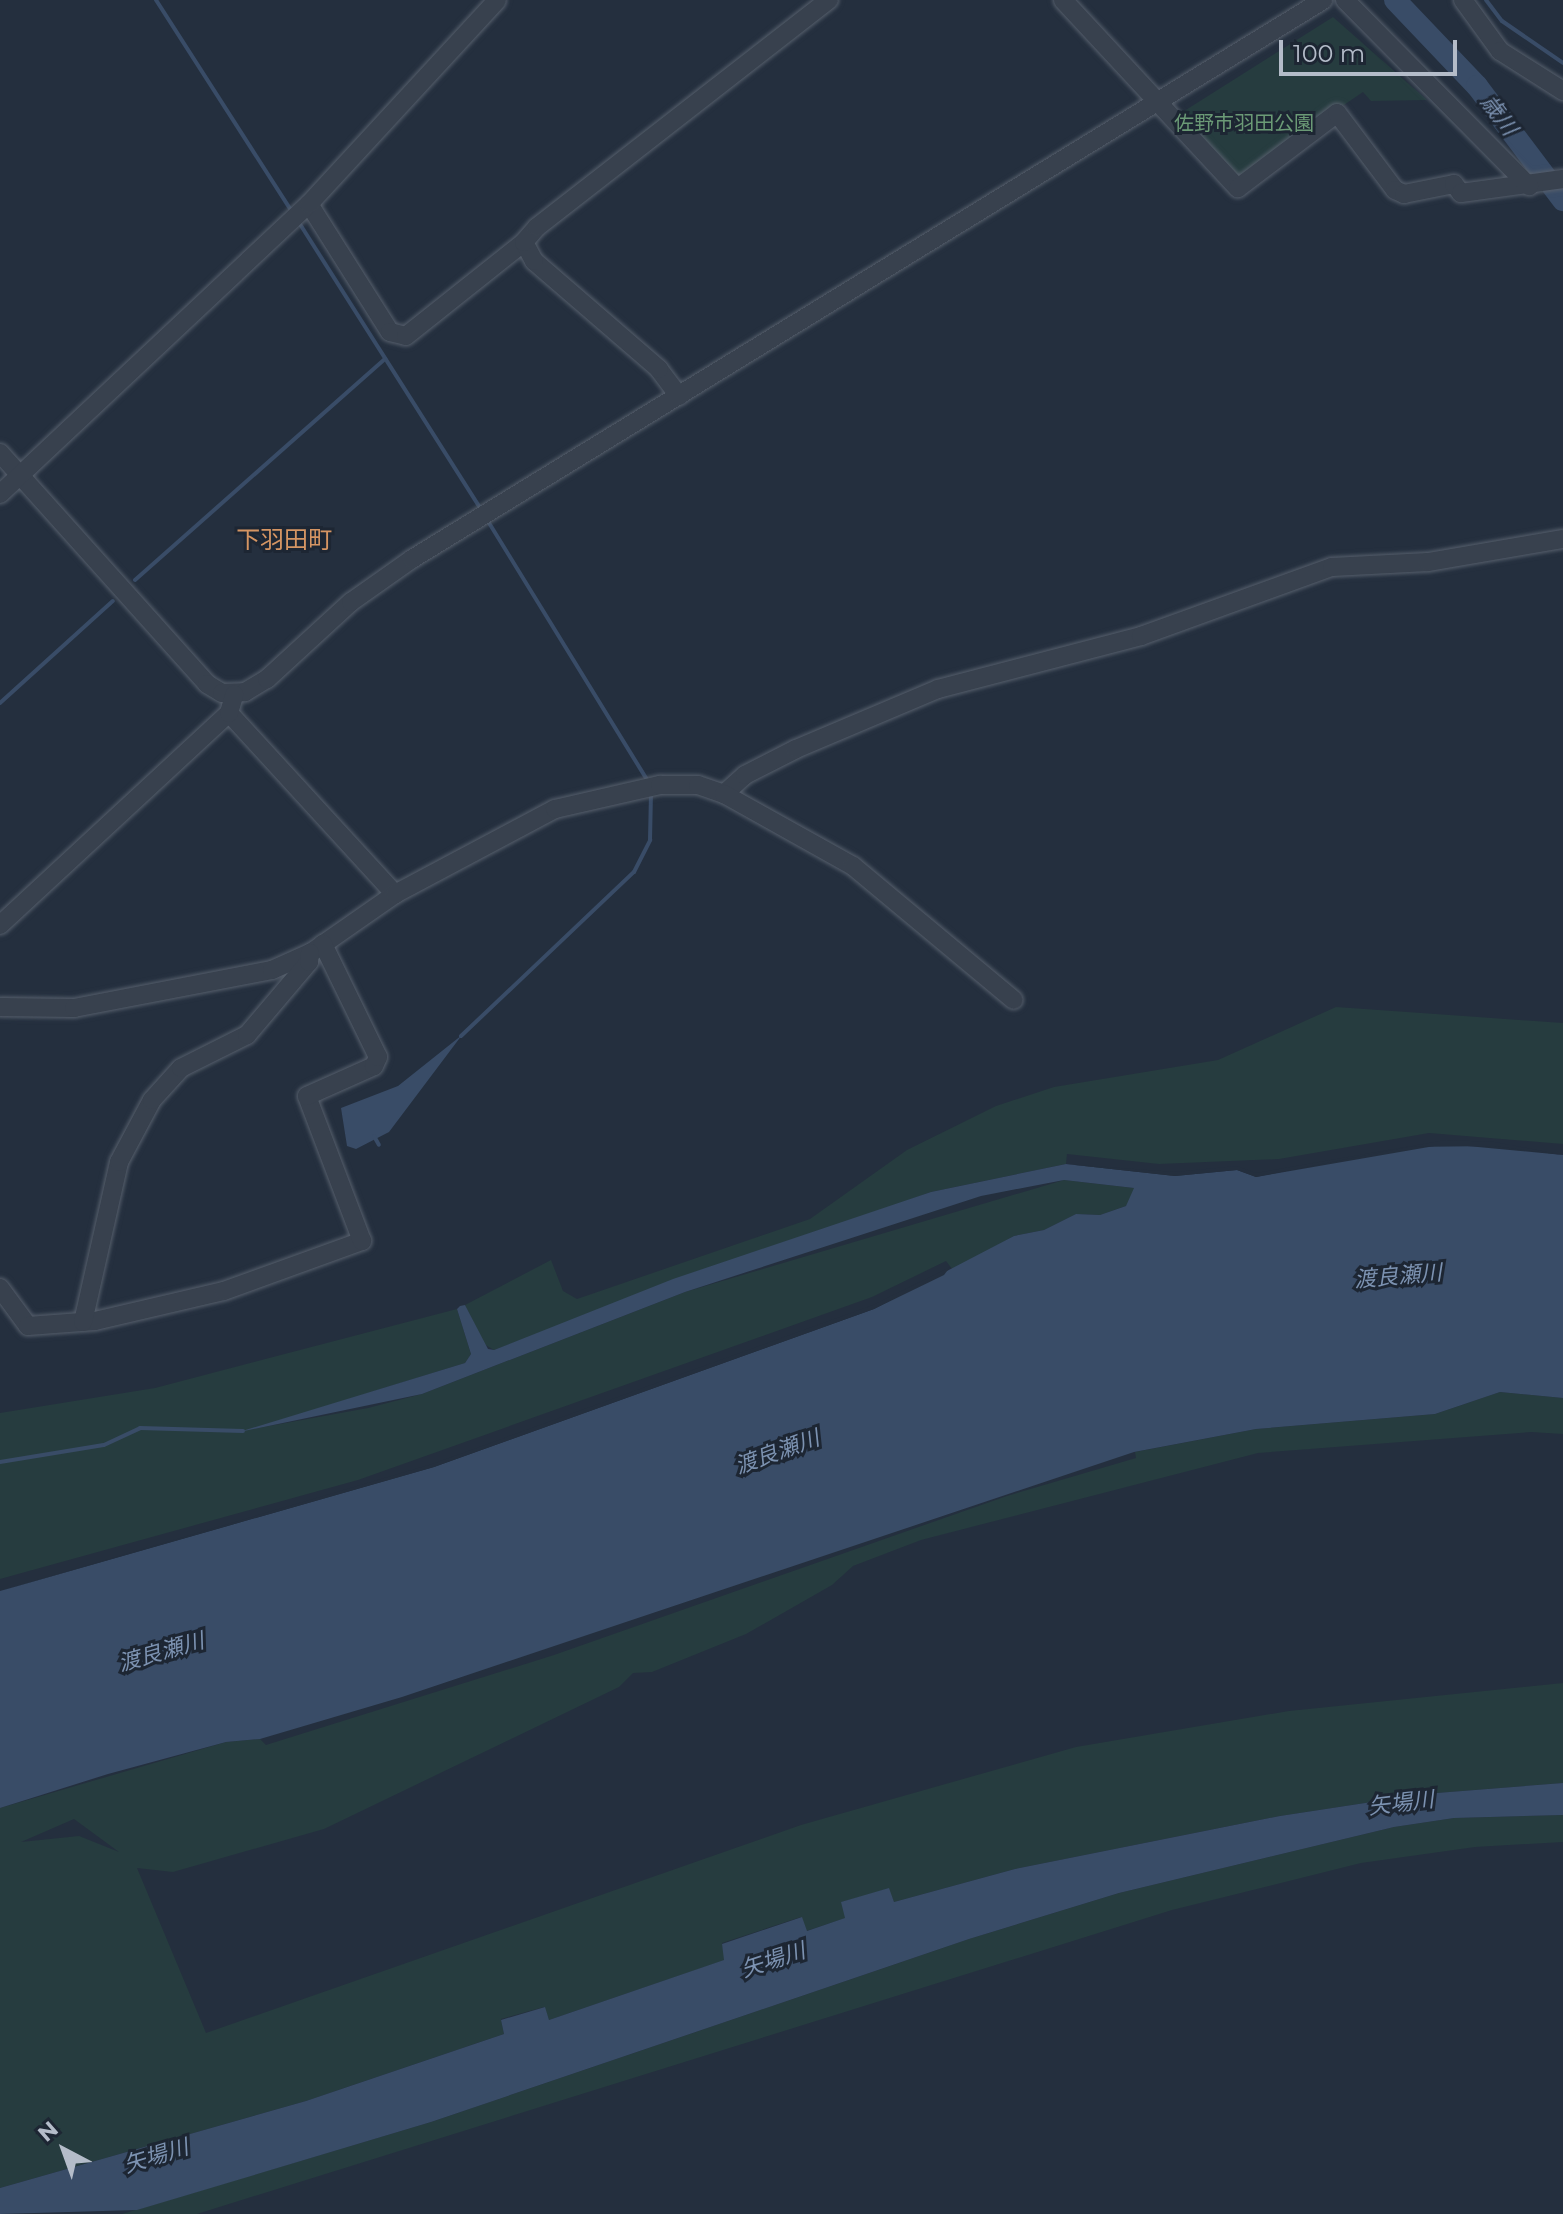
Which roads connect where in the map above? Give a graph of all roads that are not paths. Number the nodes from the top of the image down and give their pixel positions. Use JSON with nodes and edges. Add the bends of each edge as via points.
{"nodes":[{"id":1,"x":497,"y":0,"type":"edge"},
{"id":2,"x":829,"y":0,"type":"edge"},
{"id":3,"x":1063,"y":0,"type":"edge"},
{"id":4,"x":1323,"y":0,"type":"edge"},
{"id":5,"x":1345,"y":0,"type":"edge"},
{"id":6,"x":1463,"y":0,"type":"edge"},
{"id":7,"x":1563,"y":91,"type":"edge"},
{"id":8,"x":1158,"y":100,"type":"junction"},
{"id":9,"x":1563,"y":179,"type":"edge"},
{"id":10,"x":1533,"y":186,"type":"junction"},
{"id":11,"x":299,"y":213,"type":"junction"},
{"id":12,"x":524,"y":242,"type":"junction"},
{"id":13,"x":679,"y":396,"type":"junction"},
{"id":14,"x":0,"y":453,"type":"edge"},
{"id":15,"x":19,"y":476,"type":"junction"},
{"id":16,"x":0,"y":494,"type":"edge"},
{"id":17,"x":1563,"y":539,"type":"edge"},
{"id":18,"x":232,"y":704,"type":"junction"},
{"id":19,"x":724,"y":794,"type":"junction"},
{"id":20,"x":395,"y":894,"type":"junction"},
{"id":21,"x":0,"y":925,"type":"edge"},
{"id":22,"x":316,"y":949,"type":"junction"},
{"id":23,"x":1014,"y":1000,"type":"dead end"},
{"id":24,"x":0,"y":1007,"type":"edge"},
{"id":25,"x":0,"y":1288,"type":"edge"},
{"id":26,"x":83,"y":1322,"type":"junction"}],
"edges":[{"from":1,"to":11,"type":"street"},
{"from":2,"to":12,"type":"street"},
{"from":3,"to":8,"type":"street"},
{"from":4,"to":8,"type":"street"},
{"from":5,"to":10,"type":"street"},
{"from":6,"to":7,"type":"street","via":[[1500,51]]},
{"from":8,"to":10,"type":"street","via":[[1238,188],[1337,113],[1395,190],[1404,194],[1454,184],[1461,193]]},
{"from":8,"to":13,"type":"street"},
{"from":9,"to":10,"type":"street"},
{"from":11,"to":12,"type":"street","via":[[390,332],[406,336]]},
{"from":11,"to":15,"type":"street"},
{"from":12,"to":13,"type":"street","via":[[534,261],[659,369]]},
{"from":13,"to":18,"type":"street","via":[[364,592]]},
{"from":14,"to":15,"type":"street"},
{"from":15,"to":16,"type":"street"},
{"from":15,"to":18,"type":"street","via":[[198,676]]},
{"from":17,"to":19,"type":"street","via":[[1428,562],[1332,567],[1141,636],[938,689],[796,749],[745,775]]},
{"from":18,"to":20,"type":"street"},
{"from":18,"to":21,"type":"street"},
{"from":19,"to":20,"type":"street","via":[[698,785],[651,787],[555,809]]},
{"from":19,"to":23,"type":"street","via":[[853,866]]},
{"from":20,"to":22,"type":"street"},
{"from":22,"to":24,"type":"street","via":[[272,970],[85,1006]]},
{"from":22,"to":26,"type":"street","via":[[247,1035],[181,1068],[152,1100],[119,1162]]},
{"from":22,"to":26,"type":"street","via":[[378,1057],[374,1066],[307,1096],[362,1241],[224,1291]]},
{"from":25,"to":26,"type":"street","via":[[28,1326]]}]}
